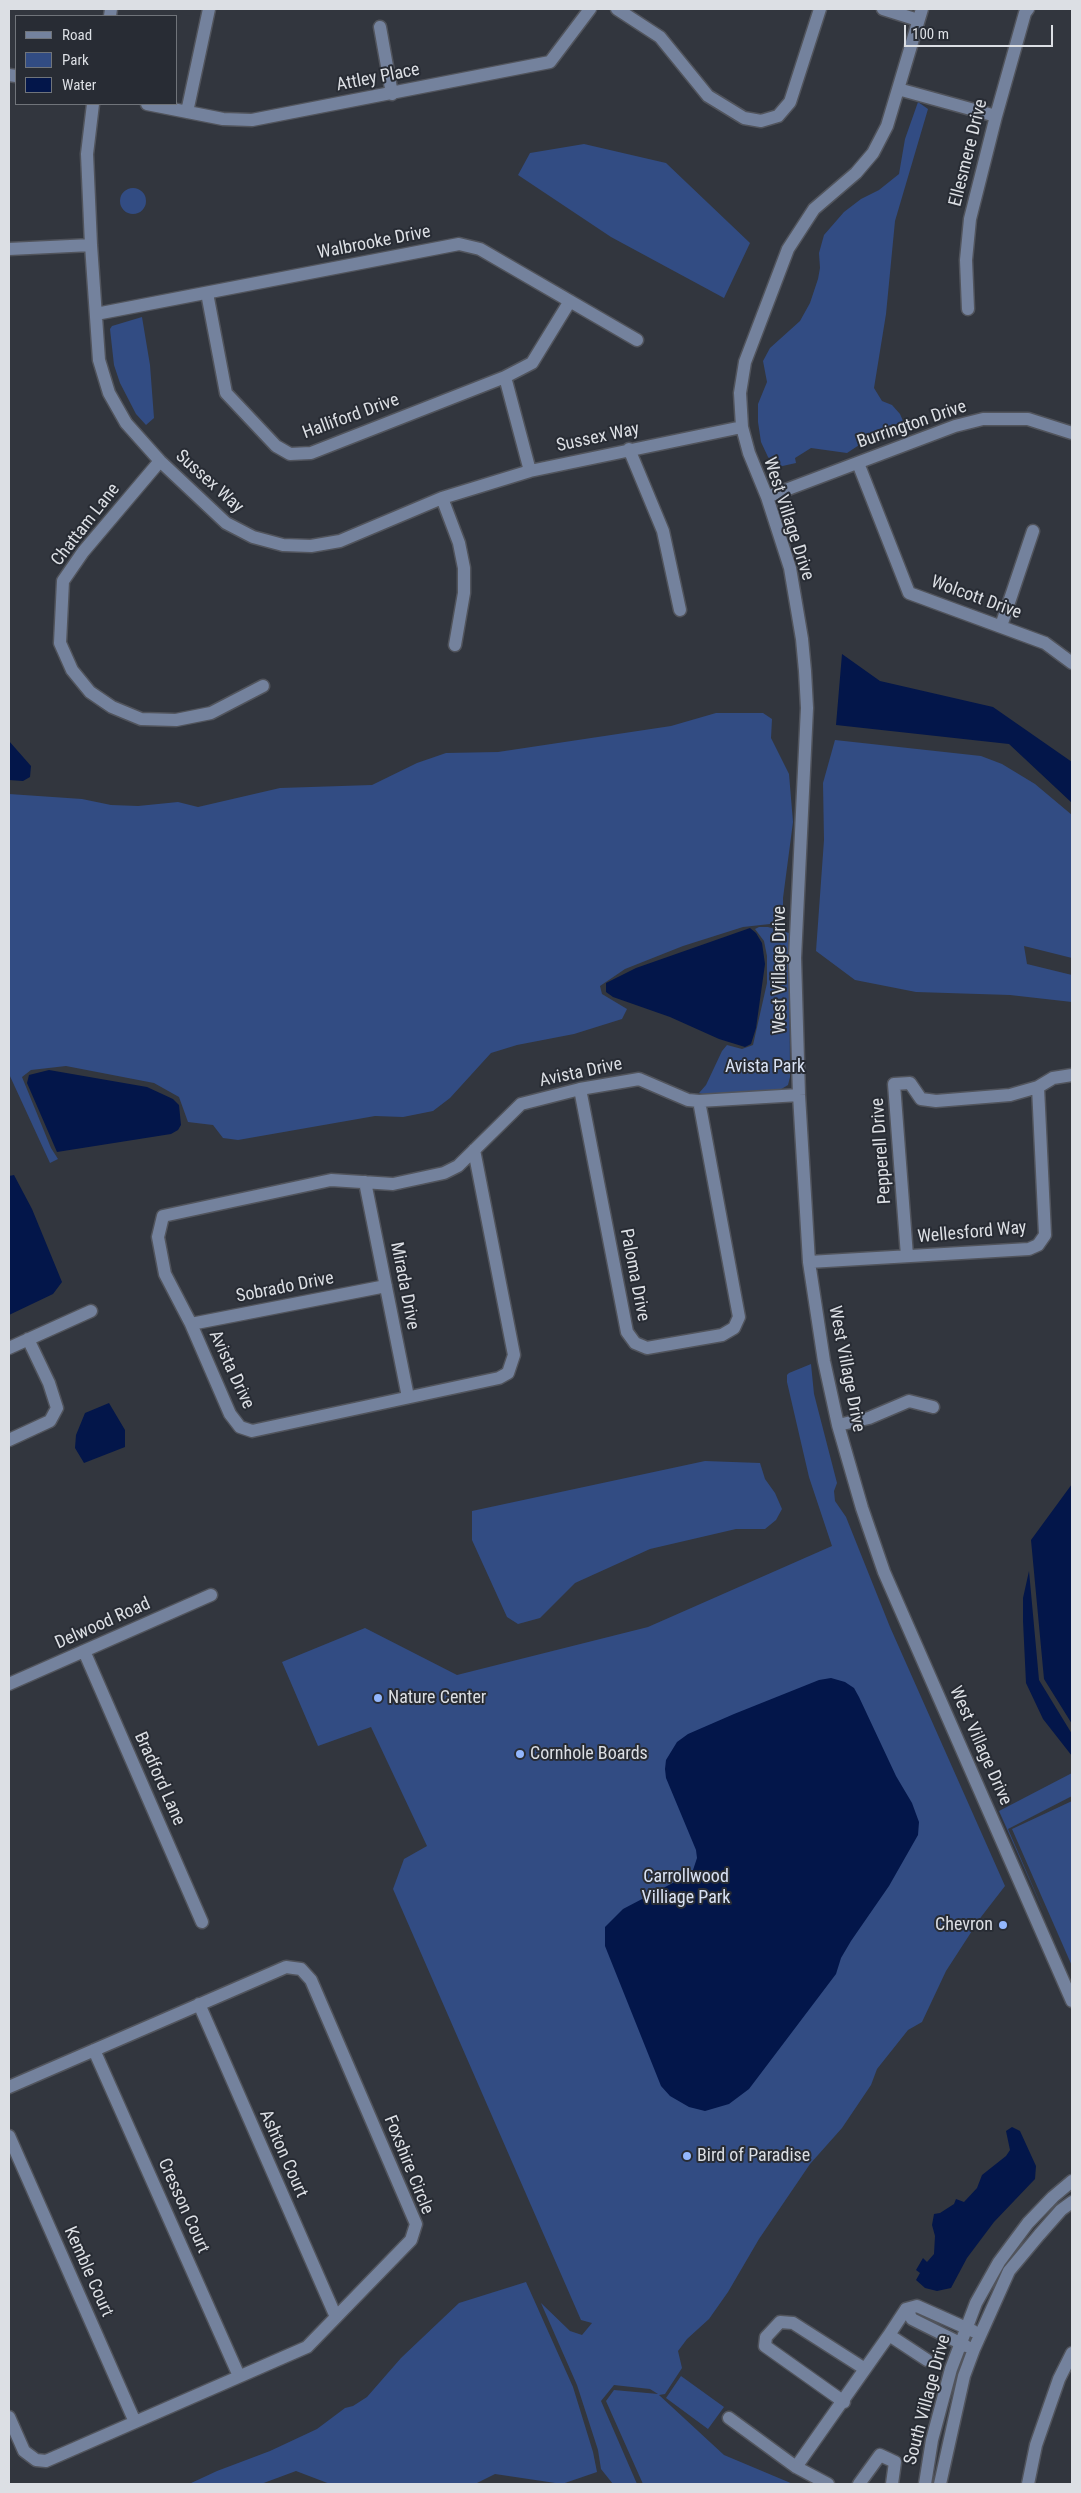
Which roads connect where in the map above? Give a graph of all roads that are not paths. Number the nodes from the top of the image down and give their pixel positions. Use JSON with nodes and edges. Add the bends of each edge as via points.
{"nodes":[{"id":1,"x":209,"y":9,"type":"edge"},
{"id":2,"x":590,"y":9,"type":"edge"},
{"id":3,"x":617,"y":9,"type":"edge"},
{"id":4,"x":820,"y":9,"type":"edge"},
{"id":5,"x":883,"y":9,"type":"edge"},
{"id":6,"x":1028,"y":9,"type":"edge"},
{"id":7,"x":920,"y":14,"type":"edge"},
{"id":8,"x":380,"y":27,"type":"dead end"},
{"id":9,"x":898,"y":90,"type":"junction"},
{"id":10,"x":392,"y":94,"type":"junction"},
{"id":11,"x":93,"y":105,"type":"edge"},
{"id":12,"x":152,"y":105,"type":"edge"},
{"id":13,"x":187,"y":112,"type":"junction"},
{"id":14,"x":996,"y":116,"type":"junction"},
{"id":15,"x":92,"y":245,"type":"junction"},
{"id":16,"x":9,"y":249,"type":"edge"},
{"id":17,"x":207,"y":293,"type":"junction"},
{"id":18,"x":570,"y":301,"type":"junction"},
{"id":19,"x":968,"y":310,"type":"dead end"},
{"id":20,"x":96,"y":314,"type":"junction"},
{"id":21,"x":637,"y":340,"type":"dead end"},
{"id":22,"x":505,"y":377,"type":"junction"},
{"id":23,"x":742,"y":428,"type":"junction"},
{"id":24,"x":1071,"y":429,"type":"edge"},
{"id":25,"x":628,"y":449,"type":"junction"},
{"id":26,"x":160,"y":461,"type":"junction"},
{"id":27,"x":858,"y":463,"type":"junction"},
{"id":28,"x":530,"y":470,"type":"junction"},
{"id":29,"x":442,"y":498,"type":"junction"},
{"id":30,"x":767,"y":498,"type":"junction"},
{"id":31,"x":1033,"y":531,"type":"dead end"},
{"id":32,"x":680,"y":610,"type":"dead end"},
{"id":33,"x":1001,"y":626,"type":"junction"},
{"id":34,"x":455,"y":645,"type":"dead end"},
{"id":35,"x":1072,"y":662,"type":"edge"},
{"id":36,"x":263,"y":686,"type":"dead end"},
{"id":37,"x":1072,"y":1075,"type":"edge"},
{"id":38,"x":1038,"y":1087,"type":"junction"},
{"id":39,"x":580,"y":1089,"type":"junction"},
{"id":40,"x":799,"y":1095,"type":"junction"},
{"id":41,"x":699,"y":1102,"type":"junction"},
{"id":42,"x":474,"y":1150,"type":"junction"},
{"id":43,"x":365,"y":1182,"type":"junction"},
{"id":44,"x":907,"y":1256,"type":"junction"},
{"id":45,"x":809,"y":1262,"type":"junction"},
{"id":46,"x":386,"y":1286,"type":"junction"},
{"id":47,"x":91,"y":1311,"type":"dead end"},
{"id":48,"x":191,"y":1324,"type":"junction"},
{"id":49,"x":28,"y":1339,"type":"junction"},
{"id":50,"x":9,"y":1348,"type":"edge"},
{"id":51,"x":408,"y":1396,"type":"junction"},
{"id":52,"x":933,"y":1407,"type":"dead end"},
{"id":53,"x":838,"y":1425,"type":"junction"},
{"id":54,"x":9,"y":1440,"type":"edge"},
{"id":55,"x":211,"y":1595,"type":"dead end"},
{"id":56,"x":84,"y":1651,"type":"junction"},
{"id":57,"x":9,"y":1684,"type":"edge"},
{"id":58,"x":202,"y":1922,"type":"dead end"},
{"id":59,"x":1072,"y":2001,"type":"edge"},
{"id":60,"x":198,"y":2004,"type":"junction"},
{"id":61,"x":94,"y":2050,"type":"junction"},
{"id":62,"x":9,"y":2087,"type":"edge"},
{"id":63,"x":9,"y":2136,"type":"edge"},
{"id":64,"x":1072,"y":2181,"type":"edge"},
{"id":65,"x":1072,"y":2202,"type":"edge"},
{"id":66,"x":906,"y":2309,"type":"junction"},
{"id":67,"x":336,"y":2317,"type":"junction"},
{"id":68,"x":966,"y":2328,"type":"junction"},
{"id":69,"x":981,"y":2334,"type":"junction"},
{"id":70,"x":889,"y":2335,"type":"junction"},
{"id":71,"x":959,"y":2343,"type":"junction"},
{"id":72,"x":974,"y":2349,"type":"junction"},
{"id":73,"x":1072,"y":2354,"type":"edge"},
{"id":74,"x":927,"y":2360,"type":"dead end"},
{"id":75,"x":865,"y":2369,"type":"junction"},
{"id":76,"x":239,"y":2376,"type":"junction"},
{"id":77,"x":844,"y":2402,"type":"junction"},
{"id":78,"x":9,"y":2417,"type":"edge"},
{"id":79,"x":729,"y":2418,"type":"dead end"},
{"id":80,"x":135,"y":2422,"type":"junction"},
{"id":81,"x":796,"y":2467,"type":"junction"},
{"id":82,"x":828,"y":2484,"type":"edge"},
{"id":83,"x":859,"y":2484,"type":"edge"},
{"id":84,"x":892,"y":2484,"type":"edge"},
{"id":85,"x":926,"y":2484,"type":"edge"},
{"id":86,"x":940,"y":2484,"type":"edge"},
{"id":87,"x":1028,"y":2484,"type":"edge"}],
"edges":[{"from":1,"to":13,"type":"street"},
{"from":2,"to":10,"type":"street","name":"Attley Place","via":[[550,62]]},
{"from":3,"to":4,"type":"street","via":[[660,37],[708,96],[744,118],[761,121],[778,116],[790,102]]},
{"from":5,"to":7,"type":"street"},
{"from":6,"to":14,"type":"street","name":"Ellesmere Drive"},
{"from":7,"to":9,"type":"street","name":"West Village Drive"},
{"from":8,"to":10,"type":"street"},
{"from":9,"to":14,"type":"street"},
{"from":9,"to":23,"type":"street","name":"West Village Drive","via":[[887,126],[873,153],[856,173],[814,209],[788,249],[745,362],[740,393]]},
{"from":10,"to":13,"type":"street","name":"Attley Place","via":[[252,120],[223,119]]},
{"from":11,"to":15,"type":"street","name":"Sussex Way","via":[[87,154]]},
{"from":12,"to":13,"type":"street","name":"Attley Place"},
{"from":14,"to":19,"type":"street","name":"Ellesmere Drive","via":[[970,219],[966,260]]},
{"from":15,"to":16,"type":"street"},
{"from":15,"to":20,"type":"street","name":"Sussex Way"},
{"from":17,"to":18,"type":"street","name":"Walbrooke Drive","via":[[459,244],[480,249]]},
{"from":17,"to":20,"type":"street","name":"Walbrooke Drive"},
{"from":17,"to":22,"type":"street","name":"Halliford Drive","via":[[226,393],[276,446],[290,454],[311,454]]},
{"from":18,"to":21,"type":"street","name":"Walbrooke Drive"},
{"from":18,"to":22,"type":"street","name":"Halliford Drive","via":[[532,362]]},
{"from":20,"to":26,"type":"street","name":"Sussex Way","via":[[99,360],[109,393],[126,423]]},
{"from":22,"to":28,"type":"street"},
{"from":23,"to":25,"type":"street","name":"Sussex Way"},
{"from":23,"to":30,"type":"street","name":"West Village Drive"},
{"from":24,"to":27,"type":"street","name":"Burrington Drive","via":[[1028,419],[983,419],[955,426]]},
{"from":25,"to":28,"type":"street","name":"Sussex Way"},
{"from":25,"to":32,"type":"street","via":[[662,531]]},
{"from":26,"to":29,"type":"street","name":"Sussex Way","via":[[226,523],[253,538],[283,545],[311,546],[340,541]]},
{"from":26,"to":36,"type":"street","name":"Chattam Lane","via":[[83,552],[64,581],[60,643],[72,670],[90,692],[112,707],[141,719],[176,720],[211,712]]},
{"from":27,"to":30,"type":"street","name":"Burrington Drive"},
{"from":27,"to":33,"type":"street","name":"Wolcott Drive","via":[[909,593]]},
{"from":28,"to":29,"type":"street","name":"Sussex Way"},
{"from":29,"to":34,"type":"street","via":[[459,543],[464,568],[464,593]]},
{"from":30,"to":40,"type":"street","name":"West Village Drive","via":[[790,568],[802,639],[807,708],[795,958]]},
{"from":31,"to":33,"type":"street"},
{"from":33,"to":35,"type":"street","name":"Wolcott Drive","via":[[1045,643]]},
{"from":37,"to":38,"type":"street","name":"Pepperell Drive","via":[[1053,1078]]},
{"from":38,"to":44,"type":"street","name":"Wellesford Way","via":[[1045,1235],[1038,1245],[1029,1249]]},
{"from":38,"to":44,"type":"street","name":"Pepperell Drive","via":[[1010,1096],[936,1101],[921,1099],[910,1083],[894,1084]]},
{"from":39,"to":41,"type":"street","name":"Avista Drive","via":[[639,1079]]},
{"from":39,"to":41,"type":"street","name":"Paloma Drive","via":[[627,1332],[635,1343],[647,1348],[722,1335],[734,1328],[739,1317]]},
{"from":39,"to":42,"type":"street","name":"Avista Drive","via":[[521,1104]]},
{"from":40,"to":41,"type":"street","name":"Avista Drive"},
{"from":40,"to":45,"type":"street","name":"West Village Drive"},
{"from":42,"to":43,"type":"street","name":"Avista Drive","via":[[458,1166],[444,1173],[393,1184]]},
{"from":42,"to":51,"type":"street","name":"Avista Drive","via":[[514,1355],[508,1373],[499,1378]]},
{"from":43,"to":46,"type":"street","name":"Mirada Drive"},
{"from":43,"to":48,"type":"street","name":"Avista Drive","via":[[331,1180],[163,1216],[158,1237],[165,1274]]},
{"from":44,"to":45,"type":"street","name":"Wellesford Way"},
{"from":45,"to":53,"type":"street","name":"West Village Drive","via":[[824,1361]]},
{"from":46,"to":48,"type":"street","name":"Sobrado Drive"},
{"from":46,"to":51,"type":"street","name":"Mirada Drive"},
{"from":47,"to":49,"type":"street"},
{"from":48,"to":51,"type":"street","name":"Avista Drive","via":[[230,1414],[240,1426],[252,1431]]},
{"from":49,"to":50,"type":"street"},
{"from":49,"to":54,"type":"street","via":[[57,1408],[50,1420]]},
{"from":52,"to":53,"type":"street","via":[[909,1401],[869,1418]]},
{"from":53,"to":59,"type":"street","name":"West Village Drive","via":[[884,1572]]},
{"from":55,"to":56,"type":"street","name":"Delwood Road"},
{"from":56,"to":57,"type":"street","name":"Delwood Road"},
{"from":56,"to":58,"type":"street","name":"Bradford Lane"},
{"from":60,"to":61,"type":"street","name":"Foxshire Circle"},
{"from":60,"to":67,"type":"street","name":"Ashton Court"},
{"from":60,"to":67,"type":"street","name":"Foxshire Circle","via":[[286,1967],[301,1969],[311,1980],[416,2224],[411,2240]]},
{"from":61,"to":62,"type":"street","name":"Foxshire Circle"},
{"from":61,"to":76,"type":"street","name":"Cresson Court"},
{"from":63,"to":80,"type":"street","name":"Kemble Court"},
{"from":64,"to":68,"type":"street","name":"South Village Drive","via":[[1028,2223],[999,2262]]},
{"from":65,"to":69,"type":"street","name":"South Village Drive","via":[[1061,2210],[1009,2271]]},
{"from":66,"to":68,"type":"street","via":[[917,2306]]},
{"from":66,"to":70,"type":"street"},
{"from":66,"to":71,"type":"street","via":[[912,2319]]},
{"from":67,"to":76,"type":"street","name":"Foxshire Circle","via":[[307,2347]]},
{"from":68,"to":69,"type":"street"},
{"from":68,"to":71,"type":"street","name":"South Village Drive"},
{"from":69,"to":72,"type":"street","name":"South Village Drive"},
{"from":70,"to":74,"type":"street"},
{"from":70,"to":75,"type":"street"},
{"from":71,"to":72,"type":"street"},
{"from":71,"to":85,"type":"street","name":"South Village Drive","via":[[932,2440]]},
{"from":72,"to":86,"type":"street","name":"South Village Drive","via":[[964,2376]]},
{"from":73,"to":87,"type":"street","via":[[1059,2379],[1036,2445]]},
{"from":75,"to":77,"type":"street"},
{"from":75,"to":77,"type":"street","via":[[793,2323],[780,2322],[766,2338],[765,2346]]},
{"from":76,"to":80,"type":"street","name":"Foxshire Circle"},
{"from":77,"to":81,"type":"street"},
{"from":78,"to":80,"type":"street","name":"Foxshire Circle","via":[[24,2451],[36,2460],[46,2461]]},
{"from":79,"to":81,"type":"street"},
{"from":81,"to":82,"type":"street"},
{"from":83,"to":84,"type":"street","via":[[880,2455],[895,2462]]}]}
